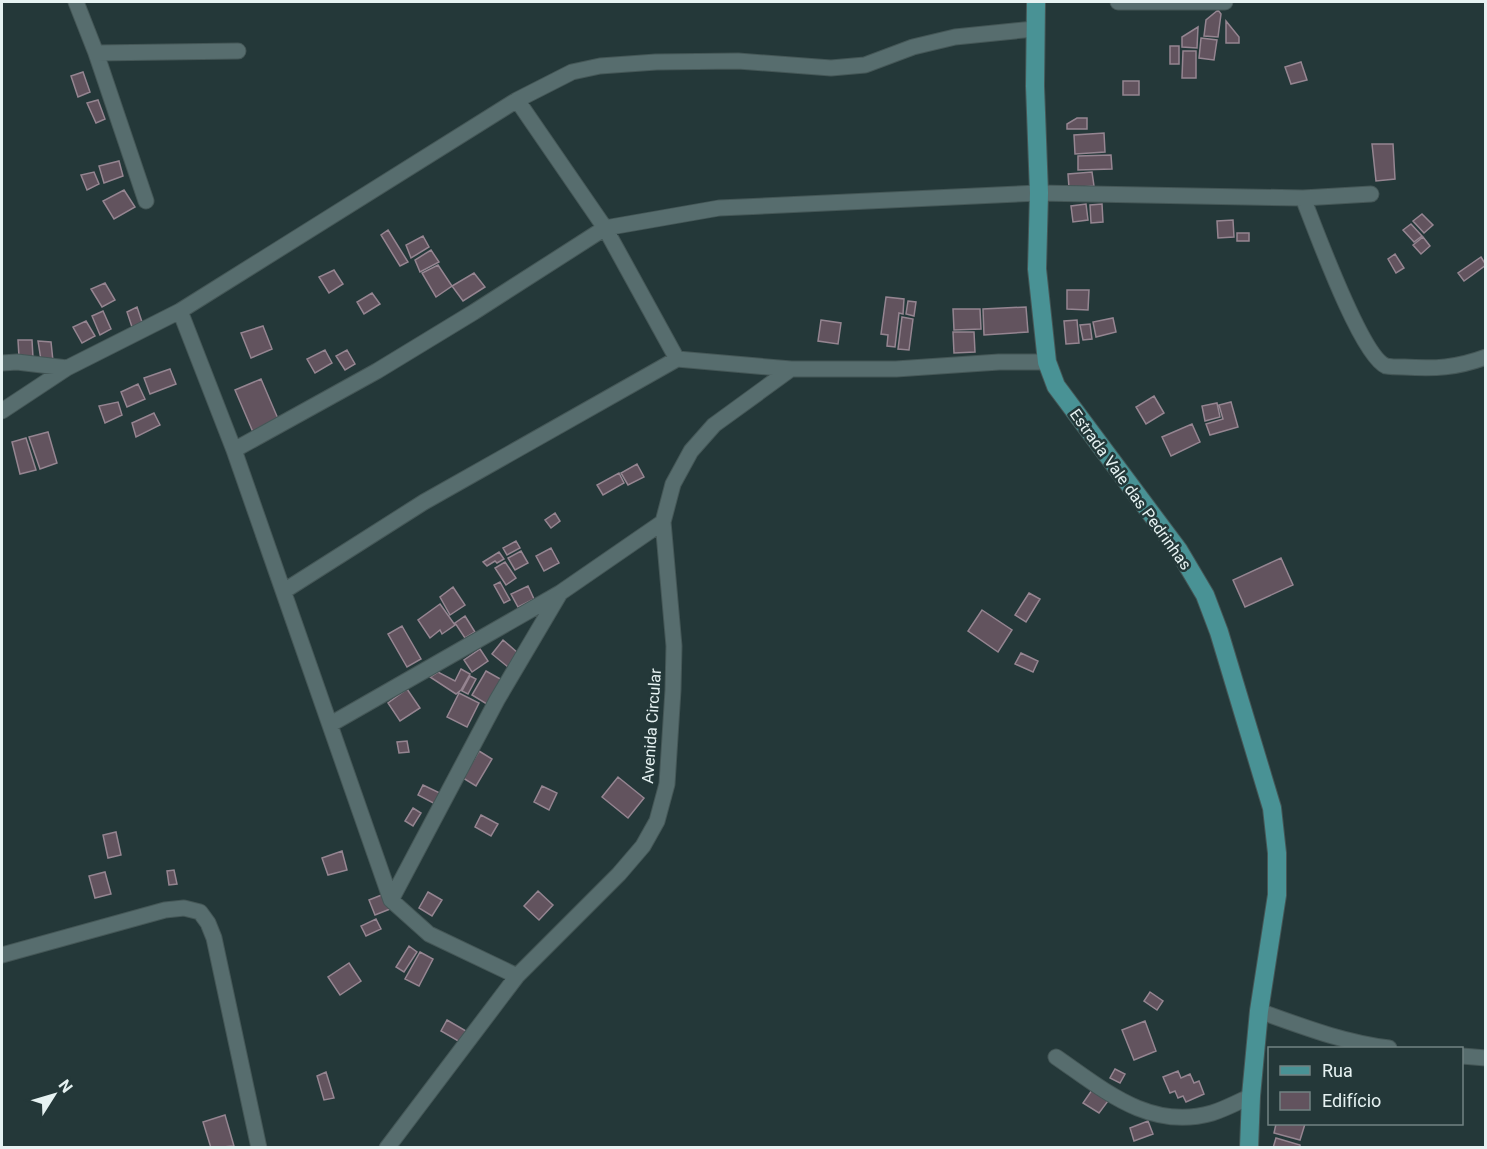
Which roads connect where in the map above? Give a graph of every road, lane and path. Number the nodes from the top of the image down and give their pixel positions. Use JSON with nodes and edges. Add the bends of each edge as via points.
{"nodes":[{"id":1,"x":76,"y":2,"type":"edge"},
{"id":2,"x":1036,"y":2,"type":"edge"},
{"id":3,"x":1118,"y":2,"type":"edge"},
{"id":4,"x":1225,"y":2,"type":"edge"},
{"id":5,"x":1034,"y":29,"type":"junction"},
{"id":6,"x":238,"y":51,"type":"dead end"},
{"id":7,"x":96,"y":53,"type":"junction"},
{"id":8,"x":517,"y":100,"type":"junction"},
{"id":9,"x":1039,"y":193,"type":"junction"},
{"id":10,"x":1371,"y":195,"type":"dead end"},
{"id":11,"x":1302,"y":198,"type":"junction"},
{"id":12,"x":146,"y":201,"type":"dead end"},
{"id":13,"x":604,"y":228,"type":"junction"},
{"id":14,"x":180,"y":311,"type":"junction"},
{"id":15,"x":1485,"y":357,"type":"edge"},
{"id":16,"x":676,"y":359,"type":"junction"},
{"id":17,"x":2,"y":363,"type":"edge"},
{"id":18,"x":1047,"y":363,"type":"junction"},
{"id":19,"x":67,"y":368,"type":"junction"},
{"id":20,"x":791,"y":369,"type":"junction"},
{"id":21,"x":2,"y":411,"type":"edge"},
{"id":22,"x":234,"y":450,"type":"junction"},
{"id":23,"x":663,"y":522,"type":"junction"},
{"id":24,"x":284,"y":591,"type":"junction"},
{"id":25,"x":560,"y":593,"type":"junction"},
{"id":26,"x":331,"y":724,"type":"junction"},
{"id":27,"x":391,"y":900,"type":"junction"},
{"id":28,"x":2,"y":955,"type":"edge"},
{"id":29,"x":517,"y":976,"type":"junction"},
{"id":30,"x":1260,"y":1011,"type":"junction"},
{"id":31,"x":1381,"y":1047,"type":"edge"},
{"id":32,"x":1463,"y":1056,"type":"edge"},
{"id":33,"x":1056,"y":1058,"type":"dead end"},
{"id":34,"x":1485,"y":1058,"type":"edge"},
{"id":35,"x":1251,"y":1096,"type":"junction"},
{"id":36,"x":259,"y":1148,"type":"edge"},
{"id":37,"x":387,"y":1148,"type":"edge"},
{"id":38,"x":1249,"y":1148,"type":"edge"}],
"edges":[{"from":1,"to":7,"type":"street"},
{"from":2,"to":5,"type":"main road","name":"Estrada Vale das Pedrinhas"},
{"from":3,"to":4,"type":"street"},
{"from":5,"to":8,"type":"street","via":[[955,36],[866,65],[831,68],[738,61],[600,66],[572,72]]},
{"from":5,"to":9,"type":"main road","name":"Estrada Vale das Pedrinhas"},
{"from":6,"to":7,"type":"street"},
{"from":7,"to":12,"type":"street"},
{"from":8,"to":13,"type":"street"},
{"from":8,"to":14,"type":"street"},
{"from":9,"to":11,"type":"street"},
{"from":9,"to":13,"type":"street","via":[[719,208]]},
{"from":9,"to":18,"type":"main road","name":"Estrada Vale das Pedrinhas","via":[[1037,269]]},
{"from":10,"to":11,"type":"street"},
{"from":11,"to":15,"type":"street","via":[[1359,331],[1371,353],[1385,366],[1435,369]]},
{"from":13,"to":16,"type":"street"},
{"from":13,"to":22,"type":"street","via":[[376,371]]},
{"from":14,"to":19,"type":"street"},
{"from":14,"to":22,"type":"street"},
{"from":16,"to":20,"type":"street"},
{"from":16,"to":24,"type":"street","via":[[424,502]]},
{"from":17,"to":19,"type":"street"},
{"from":18,"to":20,"type":"street"},
{"from":18,"to":30,"type":"main road","name":"Estrada Vale das Pedrinhas","via":[[1056,386],[1179,550],[1205,595],[1219,632],[1272,808],[1277,852],[1277,895]]},
{"from":19,"to":21,"type":"street"},
{"from":20,"to":23,"type":"street","name":"Avenida Circular","via":[[714,425],[691,451],[673,483]]},
{"from":22,"to":24,"type":"street"},
{"from":23,"to":25,"type":"street"},
{"from":23,"to":29,"type":"street","name":"Avenida Circular","via":[[674,646],[667,784],[657,821],[620,874]]},
{"from":24,"to":26,"type":"street"},
{"from":25,"to":26,"type":"street"},
{"from":25,"to":27,"type":"street","via":[[497,700]]},
{"from":26,"to":27,"type":"street"},
{"from":27,"to":29,"type":"street","via":[[429,934]]},
{"from":28,"to":36,"type":"street","via":[[165,910],[184,908],[200,912],[214,938]]},
{"from":29,"to":37,"type":"street","name":"Avenida Circular"},
{"from":30,"to":31,"type":"street","via":[[1322,1034]]},
{"from":30,"to":35,"type":"main road","name":"Estrada Vale das Pedrinhas"},
{"from":32,"to":34,"type":"street"},
{"from":33,"to":35,"type":"street","via":[[1122,1103],[1150,1114],[1193,1117],[1213,1113]]},
{"from":35,"to":38,"type":"main road","name":"Estrada Vale das Pedrinhas"}]}
